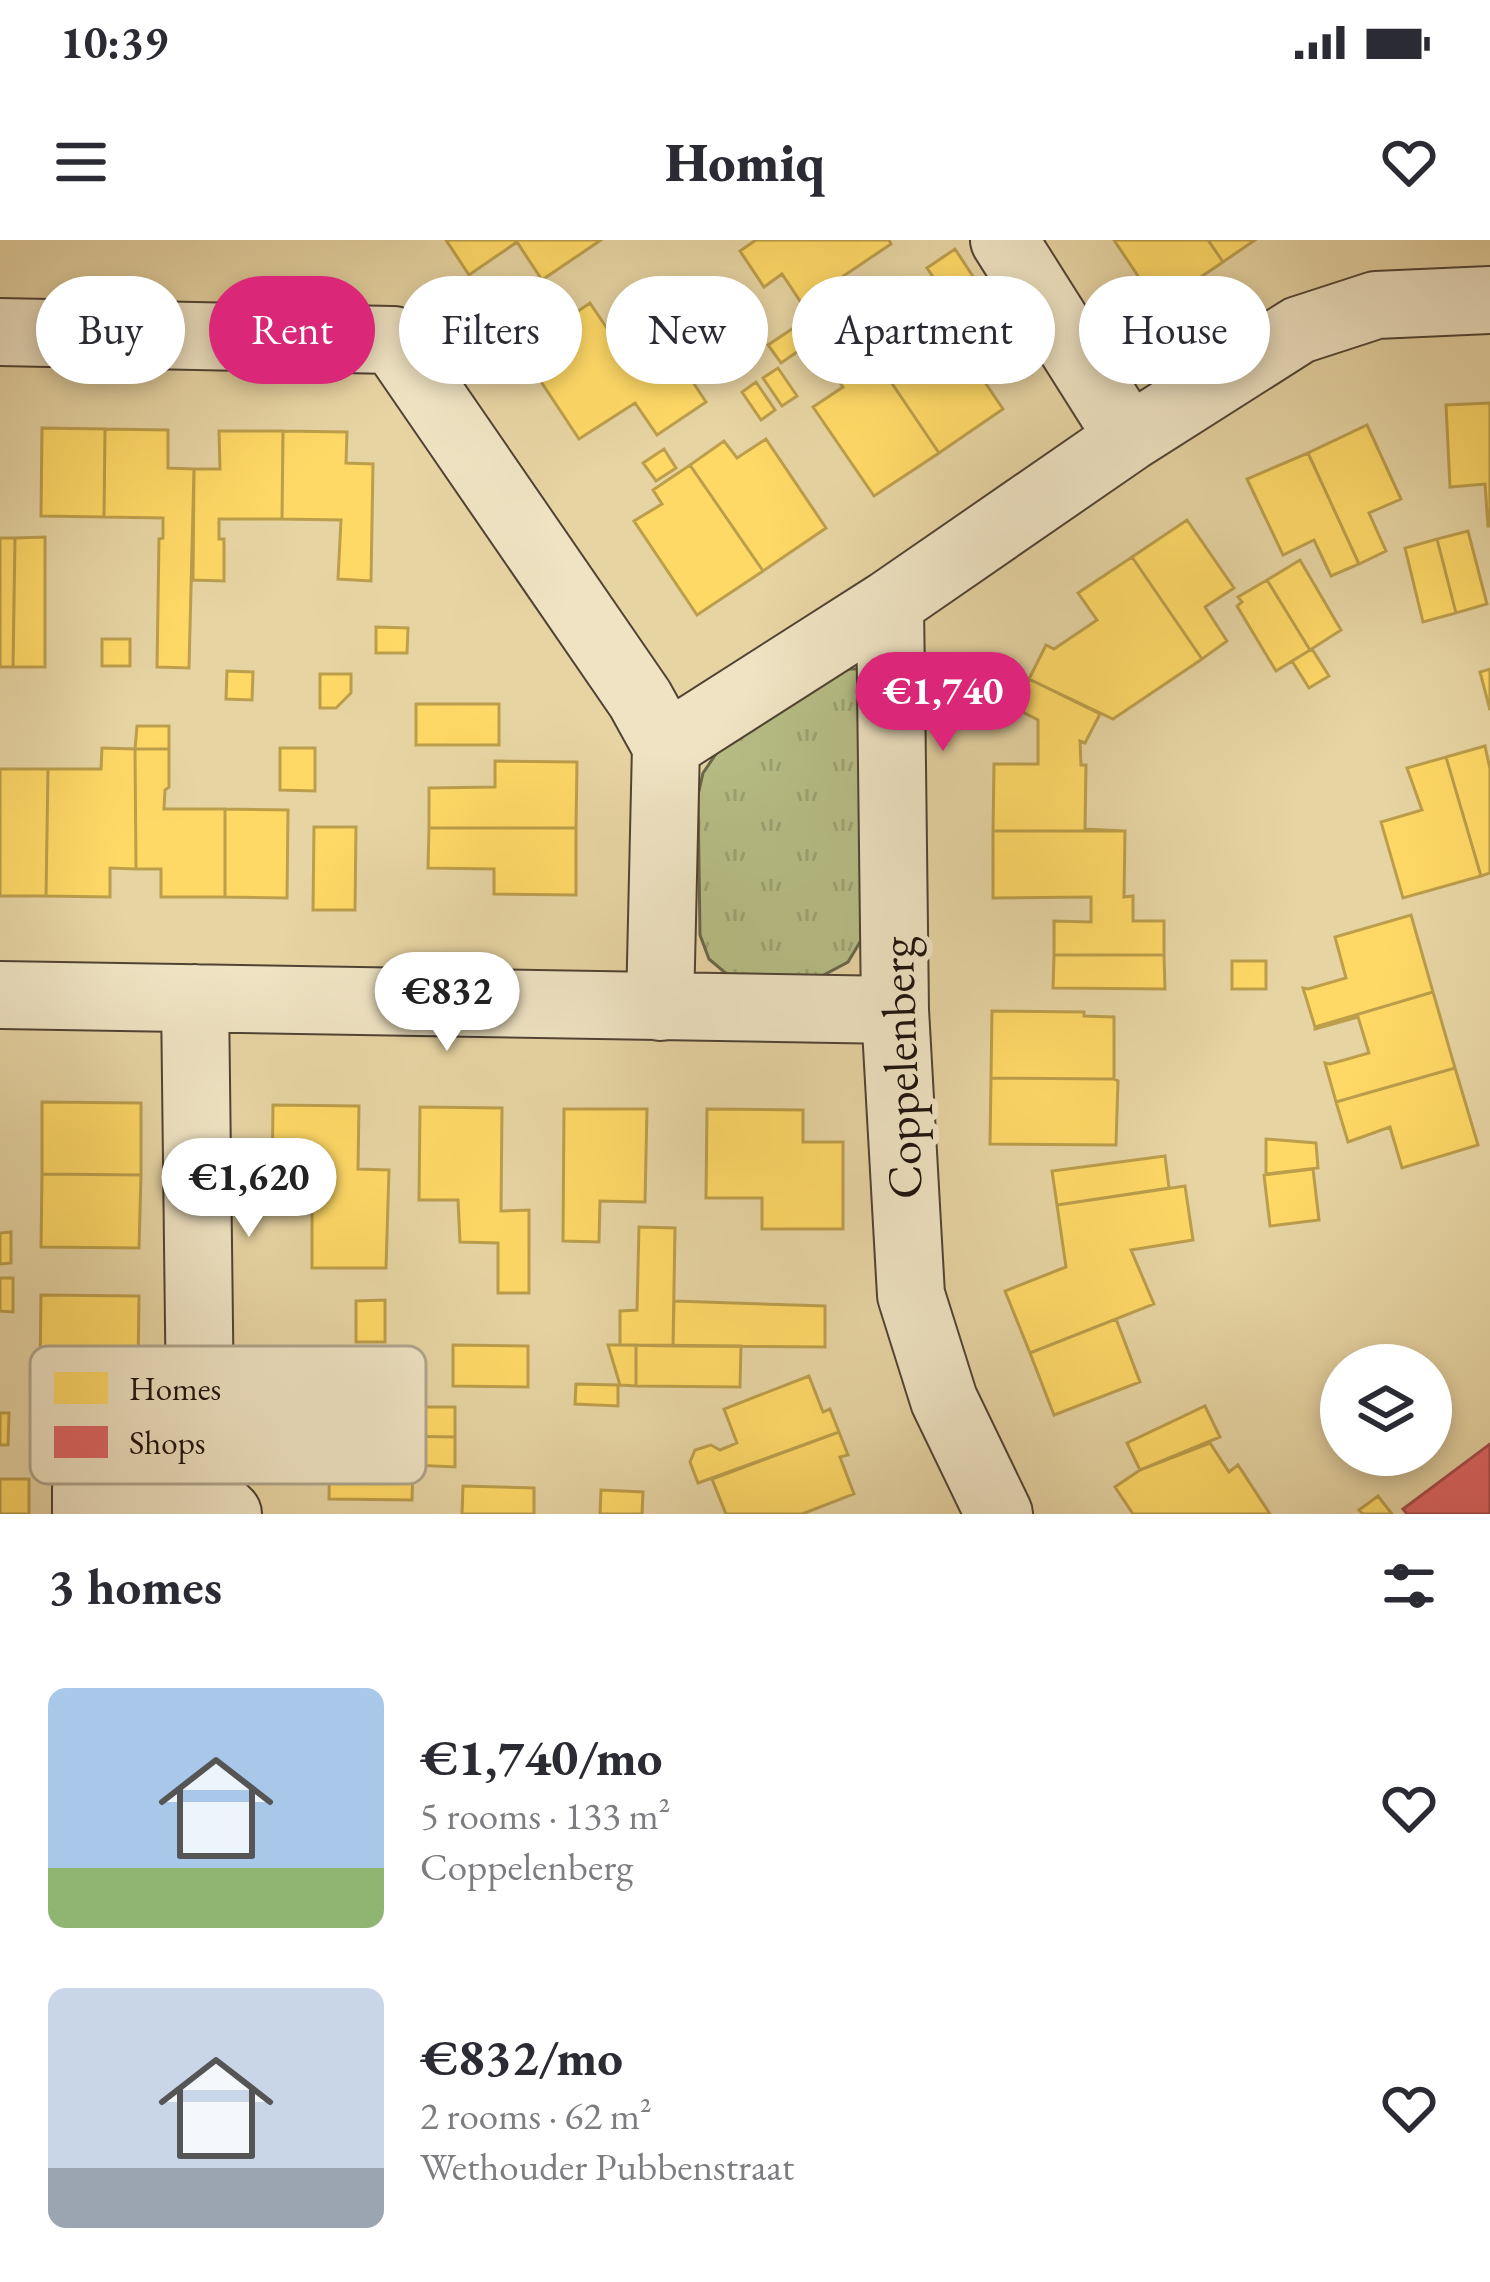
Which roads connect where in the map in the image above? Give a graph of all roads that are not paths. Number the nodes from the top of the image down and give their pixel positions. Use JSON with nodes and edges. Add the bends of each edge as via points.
{"nodes":[{"id":1,"x":1004,"y":240,"type":"edge"},
{"id":2,"x":1490,"y":300,"type":"edge"},
{"id":3,"x":0,"y":332,"type":"edge"},
{"id":4,"x":1130,"y":437,"type":"junction"},
{"id":5,"x":890,"y":603,"type":"junction"},
{"id":6,"x":666,"y":746,"type":"junction"},
{"id":7,"x":0,"y":995,"type":"edge"},
{"id":8,"x":195,"y":998,"type":"junction"},
{"id":9,"x":660,"y":1006,"type":"junction"},
{"id":10,"x":895,"y":1010,"type":"junction"},
{"id":11,"x":209,"y":1346,"type":"edge"},
{"id":12,"x":215,"y":1501,"type":"edge"},
{"id":13,"x":86,"y":1514,"type":"edge"},
{"id":14,"x":1000,"y":1514,"type":"edge"}],
"edges":[{"from":1,"to":4,"type":"street"},
{"from":2,"to":4,"type":"street","via":[[1376,305],[1299,330]]},
{"from":3,"to":6,"type":"street","via":[[393,340]]},
{"from":4,"to":5,"type":"street"},
{"from":5,"to":6,"type":"street"},
{"from":5,"to":10,"type":"street","name":"Coppelenberg"},
{"from":6,"to":9,"type":"street"},
{"from":7,"to":8,"type":"street"},
{"from":8,"to":9,"type":"street"},
{"from":8,"to":11,"type":"street"},
{"from":9,"to":10,"type":"street"},
{"from":10,"to":14,"type":"street","name":"Coppelenberg","via":[[911,1295],[944,1400]]},
{"from":12,"to":13,"type":"street","via":[[86,1488]]}]}
